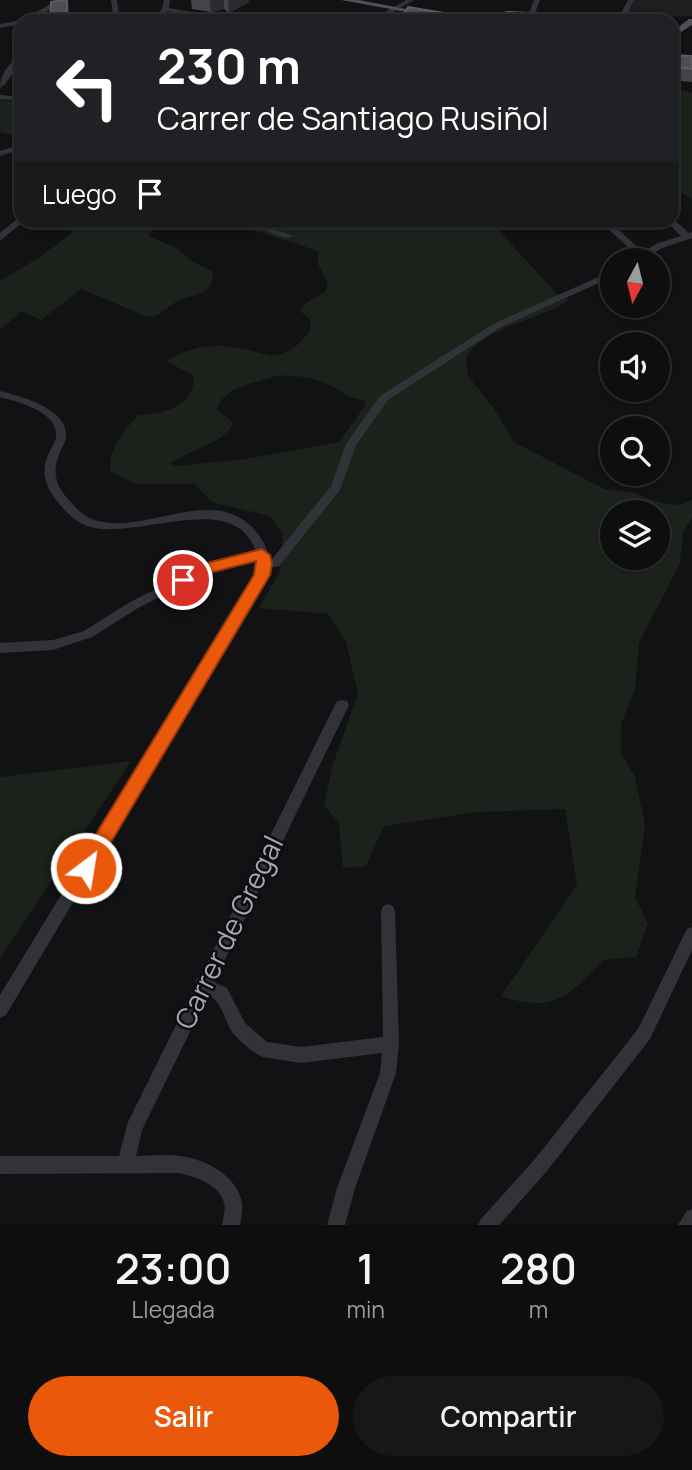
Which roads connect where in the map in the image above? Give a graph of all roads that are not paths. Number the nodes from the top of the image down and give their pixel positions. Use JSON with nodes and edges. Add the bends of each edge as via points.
{"nodes":[{"id":1,"x":63,"y":0,"type":"edge"},
{"id":2,"x":345,"y":0,"type":"edge"},
{"id":3,"x":411,"y":0,"type":"edge"},
{"id":4,"x":166,"y":4,"type":"edge"},
{"id":5,"x":394,"y":8,"type":"junction"},
{"id":6,"x":48,"y":9,"type":"junction"},
{"id":7,"x":38,"y":14,"type":"edge"},
{"id":8,"x":46,"y":14,"type":"edge"},
{"id":9,"x":208,"y":14,"type":"edge"},
{"id":10,"x":384,"y":14,"type":"edge"},
{"id":11,"x":431,"y":14,"type":"edge"},
{"id":12,"x":14,"y":64,"type":"edge"},
{"id":13,"x":0,"y":86,"type":"edge"},
{"id":14,"x":14,"y":225,"type":"edge"},
{"id":15,"x":264,"y":228,"type":"edge"},
{"id":16,"x":610,"y":228,"type":"edge"},
{"id":17,"x":690,"y":235,"type":"edge"},
{"id":18,"x":289,"y":236,"type":"dead end"},
{"id":19,"x":0,"y":238,"type":"edge"},
{"id":20,"x":629,"y":248,"type":"edge"},
{"id":21,"x":661,"y":248,"type":"edge"},
{"id":22,"x":600,"y":279,"type":"edge"},
{"id":23,"x":0,"y":394,"type":"edge"},
{"id":24,"x":263,"y":559,"type":"junction"},
{"id":25,"x":0,"y":648,"type":"edge"},
{"id":26,"x":342,"y":705,"type":"dead end"},
{"id":27,"x":388,"y":911,"type":"dead end"},
{"id":28,"x":692,"y":934,"type":"edge"},
{"id":29,"x":202,"y":984,"type":"junction"},
{"id":30,"x":0,"y":1010,"type":"edge"},
{"id":31,"x":391,"y":1044,"type":"junction"},
{"id":32,"x":125,"y":1164,"type":"junction"},
{"id":33,"x":0,"y":1165,"type":"edge"},
{"id":34,"x":692,"y":1218,"type":"edge"},
{"id":35,"x":231,"y":1225,"type":"edge"},
{"id":36,"x":336,"y":1225,"type":"edge"},
{"id":37,"x":487,"y":1225,"type":"edge"},
{"id":38,"x":687,"y":1225,"type":"edge"}],
"edges":[{"from":1,"to":6,"type":"street"},
{"from":2,"to":5,"type":"main road"},
{"from":3,"to":5,"type":"street"},
{"from":4,"to":9,"type":"street"},
{"from":5,"to":10,"type":"street"},
{"from":5,"to":11,"type":"main road"},
{"from":6,"to":7,"type":"street"},
{"from":6,"to":8,"type":"street"},
{"from":12,"to":13,"type":"street"},
{"from":14,"to":19,"type":"street"},
{"from":15,"to":18,"type":"street"},
{"from":16,"to":20,"type":"street"},
{"from":17,"to":21,"type":"street"},
{"from":22,"to":24,"type":"street","via":[[496,326],[384,398],[351,444],[337,487],[275,563]]},
{"from":23,"to":24,"type":"street","via":[[32,403],[58,425],[61,439],[50,461],[51,482],[57,494],[89,524],[118,528],[206,514],[244,526]]},
{"from":24,"to":25,"type":"street","via":[[208,568],[134,605],[88,635],[53,645]]},
{"from":24,"to":30,"type":"street","via":[[262,575]]},
{"from":26,"to":29,"type":"street","name":"Carrer de Gregal"},
{"from":27,"to":31,"type":"street"},
{"from":28,"to":37,"type":"street","via":[[645,1034]]},
{"from":29,"to":31,"type":"street","via":[[221,993],[239,1028],[263,1049],[301,1055]]},
{"from":29,"to":32,"type":"street","name":"Carrer de Gregal","via":[[134,1128]]},
{"from":31,"to":36,"type":"street","via":[[388,1073]]},
{"from":32,"to":33,"type":"street"},
{"from":32,"to":35,"type":"street","via":[[179,1164],[204,1170],[221,1183],[233,1202]]},
{"from":34,"to":38,"type":"street"}]}
